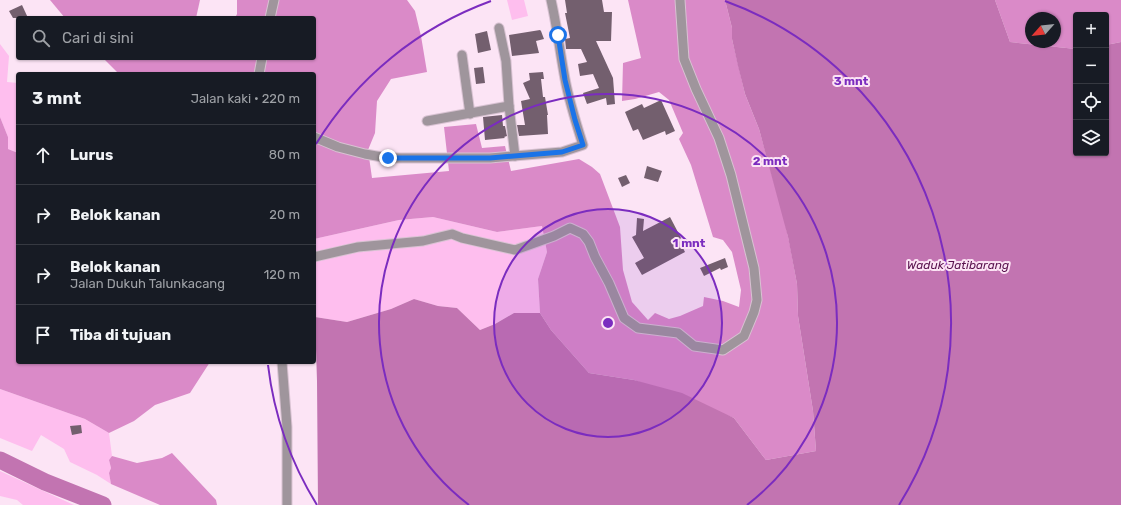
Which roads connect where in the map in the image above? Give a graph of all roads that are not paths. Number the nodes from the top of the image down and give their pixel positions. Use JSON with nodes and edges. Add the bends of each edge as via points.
{"nodes":[{"id":1,"x":274,"y":0,"type":"edge"},
{"id":2,"x":551,"y":0,"type":"edge"},
{"id":3,"x":680,"y":0,"type":"edge"},
{"id":4,"x":270,"y":16,"type":"edge"},
{"id":5,"x":499,"y":28,"type":"dead end"},
{"id":6,"x":462,"y":55,"type":"dead end"},
{"id":7,"x":262,"y":60,"type":"edge"},
{"id":8,"x":259,"y":72,"type":"edge"},
{"id":9,"x":509,"y":106,"type":"junction"},
{"id":10,"x":470,"y":114,"type":"junction"},
{"id":11,"x":427,"y":121,"type":"dead end"},
{"id":12,"x":316,"y":138,"type":"edge"},
{"id":13,"x":515,"y":156,"type":"junction"},
{"id":14,"x":316,"y":257,"type":"edge"},
{"id":15,"x":282,"y":364,"type":"edge"},
{"id":16,"x":287,"y":505,"type":"edge"}],
"edges":[{"from":1,"to":4,"type":"street"},
{"from":2,"to":13,"type":"street","via":[[565,80],[583,145],[562,152]]},
{"from":3,"to":14,"type":"street","via":[[684,59],[719,138],[754,268],[757,300],[744,336],[723,350],[694,346],[678,333],[638,328],[624,318],[589,242],[583,234],[570,228],[548,239],[515,250],[452,234],[423,241],[358,247]]},
{"from":5,"to":9,"type":"street","via":[[506,61]]},
{"from":6,"to":10,"type":"street"},
{"from":7,"to":8,"type":"street"},
{"from":9,"to":10,"type":"street"},
{"from":9,"to":13,"type":"street"},
{"from":10,"to":11,"type":"street"},
{"from":12,"to":13,"type":"street","via":[[338,147],[388,158]]},
{"from":15,"to":16,"type":"street","via":[[287,427]]}]}
